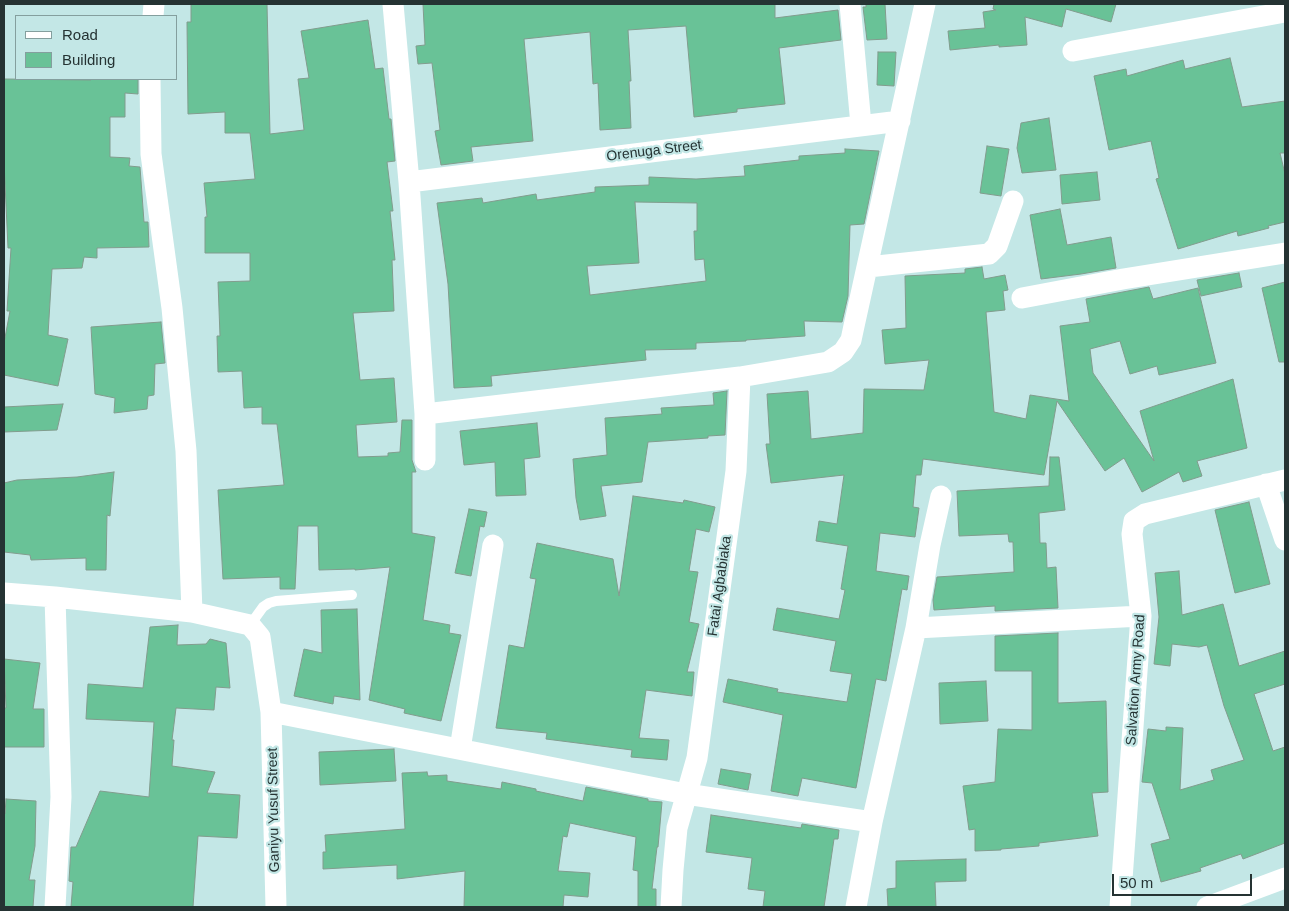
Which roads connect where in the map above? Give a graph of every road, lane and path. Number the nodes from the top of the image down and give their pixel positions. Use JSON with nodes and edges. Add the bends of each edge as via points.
{"nodes":[{"id":1,"x":393,"y":4,"type":"edge"},
{"id":2,"x":850,"y":4,"type":"edge"},
{"id":3,"x":925,"y":4,"type":"edge"},
{"id":4,"x":1285,"y":12,"type":"edge"},
{"id":5,"x":1073,"y":51,"type":"dead end"},
{"id":6,"x":150,"y":80,"type":"edge"},
{"id":7,"x":900,"y":121,"type":"junction"},
{"id":8,"x":861,"y":125,"type":"junction"},
{"id":9,"x":409,"y":182,"type":"junction"},
{"id":10,"x":1013,"y":201,"type":"dead end"},
{"id":11,"x":1285,"y":253,"type":"edge"},
{"id":12,"x":868,"y":267,"type":"junction"},
{"id":13,"x":1022,"y":298,"type":"dead end"},
{"id":14,"x":740,"y":377,"type":"junction"},
{"id":15,"x":425,"y":414,"type":"junction"},
{"id":16,"x":425,"y":460,"type":"dead end"},
{"id":17,"x":1276,"y":482,"type":"edge"},
{"id":18,"x":941,"y":496,"type":"dead end"},
{"id":19,"x":1285,"y":540,"type":"edge"},
{"id":20,"x":493,"y":544,"type":"dead end"},
{"id":21,"x":4,"y":593,"type":"edge"},
{"id":22,"x":352,"y":595,"type":"dead end"},
{"id":23,"x":55,"y":597,"type":"junction"},
{"id":24,"x":192,"y":612,"type":"junction"},
{"id":25,"x":1141,"y":616,"type":"junction"},
{"id":26,"x":250,"y":625,"type":"junction"},
{"id":27,"x":916,"y":628,"type":"junction"},
{"id":28,"x":271,"y":712,"type":"junction"},
{"id":29,"x":460,"y":749,"type":"junction"},
{"id":30,"x":686,"y":794,"type":"junction"},
{"id":31,"x":872,"y":822,"type":"junction"},
{"id":32,"x":1285,"y":878,"type":"edge"},
{"id":33,"x":55,"y":907,"type":"edge"},
{"id":34,"x":276,"y":907,"type":"edge"},
{"id":35,"x":671,"y":907,"type":"edge"},
{"id":36,"x":856,"y":907,"type":"edge"},
{"id":37,"x":1120,"y":907,"type":"edge"},
{"id":38,"x":1206,"y":907,"type":"edge"}],
"edges":[{"from":1,"to":9,"type":"street"},
{"from":2,"to":8,"type":"street"},
{"from":3,"to":7,"type":"street"},
{"from":4,"to":5,"type":"street"},
{"from":6,"to":24,"type":"street","via":[[151,154],[172,308],[186,451]]},
{"from":7,"to":8,"type":"street","name":"Orenuga Street"},
{"from":7,"to":12,"type":"street"},
{"from":8,"to":9,"type":"street","name":"Orenuga Street"},
{"from":9,"to":15,"type":"street"},
{"from":10,"to":12,"type":"street","via":[[997,246],[988,254]]},
{"from":11,"to":13,"type":"street"},
{"from":12,"to":14,"type":"street","via":[[851,340],[844,352],[828,362]]},
{"from":14,"to":15,"type":"street"},
{"from":14,"to":30,"type":"street","name":"Fatai Agbabiaka","via":[[736,471],[697,758]]},
{"from":15,"to":16,"type":"street"},
{"from":17,"to":19,"type":"street"},
{"from":17,"to":25,"type":"street","name":"Salvation Army Road","via":[[1145,514],[1134,521],[1132,534]]},
{"from":18,"to":27,"type":"street"},
{"from":20,"to":29,"type":"street"},
{"from":21,"to":23,"type":"street"},
{"from":22,"to":26,"type":"lane","via":[[269,602]]},
{"from":23,"to":24,"type":"street"},
{"from":23,"to":33,"type":"street","via":[[61,797]]},
{"from":24,"to":26,"type":"street"},
{"from":25,"to":27,"type":"street"},
{"from":25,"to":37,"type":"street","name":"Salvation Army Road"},
{"from":26,"to":28,"type":"street","name":"Ganiyu Yusuf Street","via":[[260,638]]},
{"from":27,"to":31,"type":"street"},
{"from":28,"to":29,"type":"street"},
{"from":28,"to":34,"type":"street","name":"Ganiyu Yusuf Street"},
{"from":29,"to":30,"type":"street"},
{"from":30,"to":31,"type":"street"},
{"from":30,"to":35,"type":"street","name":"Fatai Agbabiaka","via":[[672,870]]},
{"from":31,"to":36,"type":"street"},
{"from":32,"to":38,"type":"street"}]}
